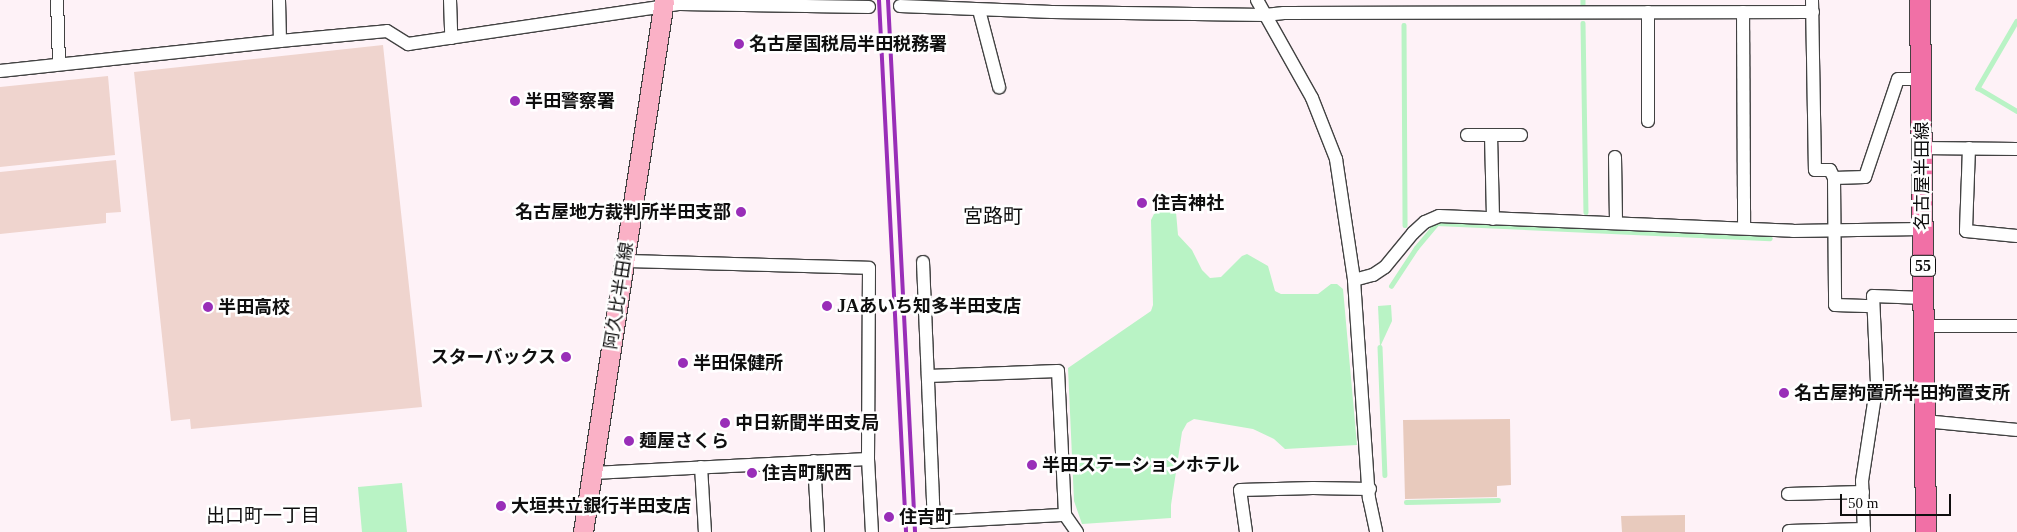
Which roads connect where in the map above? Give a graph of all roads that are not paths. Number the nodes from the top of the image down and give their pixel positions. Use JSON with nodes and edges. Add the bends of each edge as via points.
{"nodes":[{"id":1,"x":57,"y":0,"type":"edge"},
{"id":2,"x":279,"y":0,"type":"edge"},
{"id":3,"x":450,"y":0,"type":"edge"},
{"id":4,"x":1257,"y":0,"type":"edge"},
{"id":5,"x":1920,"y":0,"type":"edge"},
{"id":6,"x":776,"y":3,"type":"edge"},
{"id":7,"x":664,"y":4,"type":"edge"},
{"id":8,"x":900,"y":6,"type":"dead end"},
{"id":9,"x":1051,"y":6,"type":"edge"},
{"id":10,"x":1284,"y":6,"type":"edge"},
{"id":11,"x":1812,"y":6,"type":"edge"},
{"id":12,"x":869,"y":7,"type":"dead end"},
{"id":13,"x":979,"y":10,"type":"junction"},
{"id":14,"x":1648,"y":12,"type":"junction"},
{"id":15,"x":1743,"y":12,"type":"junction"},
{"id":16,"x":1265,"y":15,"type":"junction"},
{"id":17,"x":451,"y":38,"type":"junction"},
{"id":18,"x":280,"y":40,"type":"junction"},
{"id":19,"x":59,"y":64,"type":"junction"},
{"id":20,"x":0,"y":71,"type":"edge"},
{"id":21,"x":1921,"y":79,"type":"junction"},
{"id":22,"x":999,"y":87,"type":"dead end"},
{"id":23,"x":1648,"y":121,"type":"dead end"},
{"id":24,"x":1521,"y":134,"type":"dead end"},
{"id":25,"x":1467,"y":135,"type":"dead end"},
{"id":26,"x":1491,"y":135,"type":"junction"},
{"id":27,"x":1922,"y":148,"type":"junction"},
{"id":28,"x":1970,"y":148,"type":"junction"},
{"id":29,"x":2017,"y":149,"type":"edge"},
{"id":30,"x":1615,"y":157,"type":"dead end"},
{"id":31,"x":1834,"y":178,"type":"junction"},
{"id":32,"x":1493,"y":219,"type":"junction"},
{"id":33,"x":1616,"y":223,"type":"junction"},
{"id":34,"x":1744,"y":228,"type":"junction"},
{"id":35,"x":1922,"y":229,"type":"junction"},
{"id":36,"x":1834,"y":230,"type":"junction"},
{"id":37,"x":2017,"y":236,"type":"edge"},
{"id":38,"x":625,"y":261,"type":"junction"},
{"id":39,"x":923,"y":262,"type":"dead end"},
{"id":40,"x":1354,"y":280,"type":"junction"},
{"id":41,"x":1924,"y":298,"type":"junction"},
{"id":42,"x":1873,"y":306,"type":"junction"},
{"id":43,"x":1924,"y":326,"type":"junction"},
{"id":44,"x":2017,"y":326,"type":"edge"},
{"id":45,"x":928,"y":376,"type":"junction"},
{"id":46,"x":1925,"y":421,"type":"junction"},
{"id":47,"x":2017,"y":430,"type":"edge"},
{"id":48,"x":868,"y":459,"type":"junction"},
{"id":49,"x":814,"y":462,"type":"junction"},
{"id":50,"x":702,"y":467,"type":"junction"},
{"id":51,"x":593,"y":473,"type":"junction"},
{"id":52,"x":1370,"y":489,"type":"junction"},
{"id":53,"x":1863,"y":492,"type":"junction"},
{"id":54,"x":1788,"y":494,"type":"dead end"},
{"id":55,"x":1065,"y":515,"type":"junction"},
{"id":56,"x":1864,"y":530,"type":"edge"},
{"id":57,"x":1789,"y":531,"type":"edge"},
{"id":58,"x":583,"y":532,"type":"edge"},
{"id":59,"x":705,"y":532,"type":"edge"},
{"id":60,"x":818,"y":532,"type":"edge"},
{"id":61,"x":872,"y":532,"type":"edge"},
{"id":62,"x":1077,"y":532,"type":"edge"},
{"id":63,"x":1246,"y":532,"type":"edge"},
{"id":64,"x":1376,"y":532,"type":"edge"},
{"id":65,"x":1926,"y":532,"type":"edge"}],
"edges":[{"from":1,"to":19,"type":"street"},
{"from":2,"to":18,"type":"street"},
{"from":3,"to":17,"type":"street"},
{"from":4,"to":16,"type":"street"},
{"from":5,"to":21,"type":"main road","name":"名古屋半田線","number":"55"},
{"from":6,"to":7,"type":"street"},
{"from":6,"to":12,"type":"street"},
{"from":7,"to":17,"type":"street"},
{"from":7,"to":38,"type":"main road","name":"阿久比半田線"},
{"from":8,"to":13,"type":"street"},
{"from":9,"to":13,"type":"street"},
{"from":9,"to":16,"type":"street"},
{"from":10,"to":14,"type":"street"},
{"from":10,"to":16,"type":"street"},
{"from":11,"to":15,"type":"street"},
{"from":11,"to":31,"type":"street","via":[[1814,170],[1830,170]]},
{"from":13,"to":22,"type":"street"},
{"from":14,"to":15,"type":"street"},
{"from":14,"to":23,"type":"street"},
{"from":15,"to":34,"type":"street"},
{"from":16,"to":40,"type":"street","via":[[1312,98],[1330,143],[1340,185]]},
{"from":17,"to":18,"type":"street","via":[[408,44],[388,32]]},
{"from":18,"to":19,"type":"street"},
{"from":19,"to":20,"type":"street"},
{"from":21,"to":27,"type":"main road","name":"名古屋半田線","number":"55"},
{"from":21,"to":31,"type":"street","via":[[1898,79],[1864,177]]},
{"from":24,"to":26,"type":"street"},
{"from":25,"to":26,"type":"street"},
{"from":26,"to":32,"type":"street"},
{"from":27,"to":28,"type":"street"},
{"from":27,"to":35,"type":"main road","name":"名古屋半田線","number":"55"},
{"from":28,"to":29,"type":"street"},
{"from":28,"to":37,"type":"street","via":[[1966,231]]},
{"from":30,"to":33,"type":"street"},
{"from":31,"to":36,"type":"street"},
{"from":32,"to":33,"type":"street"},
{"from":32,"to":40,"type":"street","via":[[1433,217],[1413,233],[1385,267],[1373,275]]},
{"from":33,"to":34,"type":"street"},
{"from":34,"to":36,"type":"street"},
{"from":35,"to":36,"type":"street"},
{"from":35,"to":41,"type":"main road","name":"名古屋半田線","number":"55"},
{"from":36,"to":42,"type":"street","via":[[1835,305]]},
{"from":38,"to":48,"type":"street","via":[[869,268]]},
{"from":38,"to":51,"type":"main road","name":"阿久比半田線"},
{"from":39,"to":45,"type":"street"},
{"from":40,"to":52,"type":"street"},
{"from":41,"to":42,"type":"street","via":[[1873,296]]},
{"from":41,"to":43,"type":"main road","name":"名古屋半田線","number":"55"},
{"from":42,"to":53,"type":"street","via":[[1877,383]]},
{"from":43,"to":44,"type":"street"},
{"from":43,"to":46,"type":"main road","name":"名古屋半田線","number":"55"},
{"from":45,"to":55,"type":"street","via":[[1058,371]]},
{"from":45,"to":55,"type":"street","via":[[934,522]]},
{"from":46,"to":47,"type":"street"},
{"from":46,"to":65,"type":"main road","name":"名古屋半田線","number":"55"},
{"from":48,"to":49,"type":"street"},
{"from":48,"to":61,"type":"street"},
{"from":49,"to":50,"type":"street"},
{"from":49,"to":60,"type":"street"},
{"from":50,"to":51,"type":"street"},
{"from":50,"to":59,"type":"street"},
{"from":51,"to":58,"type":"main road","name":"阿久比半田線"},
{"from":52,"to":63,"type":"street","via":[[1240,490]]},
{"from":52,"to":64,"type":"street"},
{"from":53,"to":54,"type":"street"},
{"from":53,"to":56,"type":"street"},
{"from":55,"to":62,"type":"street"},
{"from":56,"to":57,"type":"street"}]}
